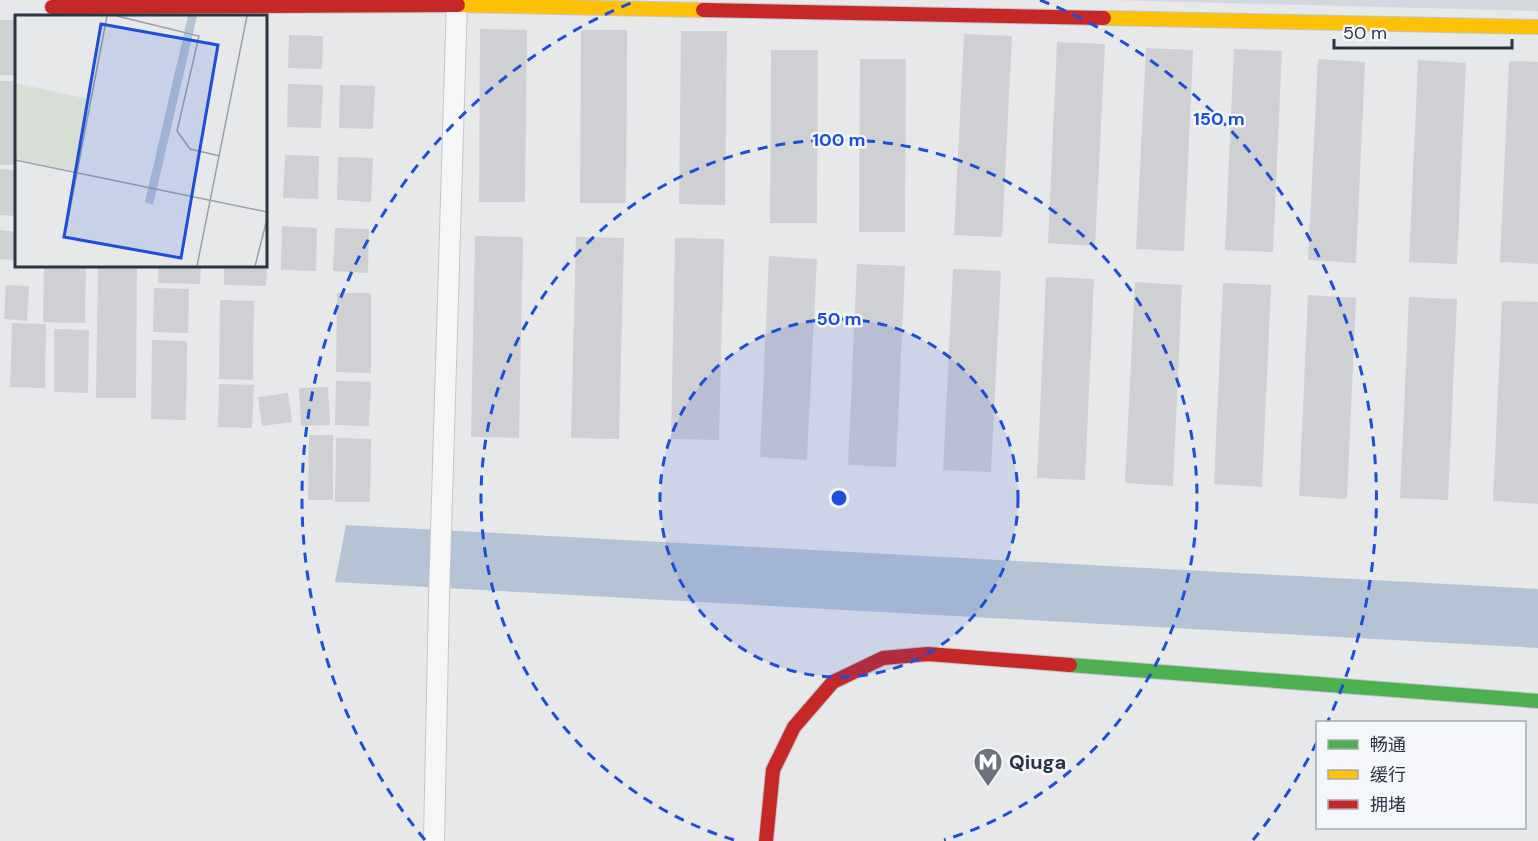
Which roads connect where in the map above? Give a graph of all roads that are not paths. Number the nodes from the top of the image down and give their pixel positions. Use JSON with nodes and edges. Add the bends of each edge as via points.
{"nodes":[{"id":1,"x":457,"y":2,"type":"edge"},
{"id":2,"x":52,"y":8,"type":"dead end"},
{"id":3,"x":1538,"y":27,"type":"edge"},
{"id":4,"x":1538,"y":701,"type":"edge"},
{"id":5,"x":434,"y":841,"type":"edge"},
{"id":6,"x":766,"y":841,"type":"edge"}],
"edges":[{"from":1,"to":2,"type":"street"},
{"from":1,"to":3,"type":"street"},
{"from":1,"to":5,"type":"street"},
{"from":4,"to":6,"type":"street","via":[[928,654],[883,658],[833,682],[794,727],[773,770]]}]}
